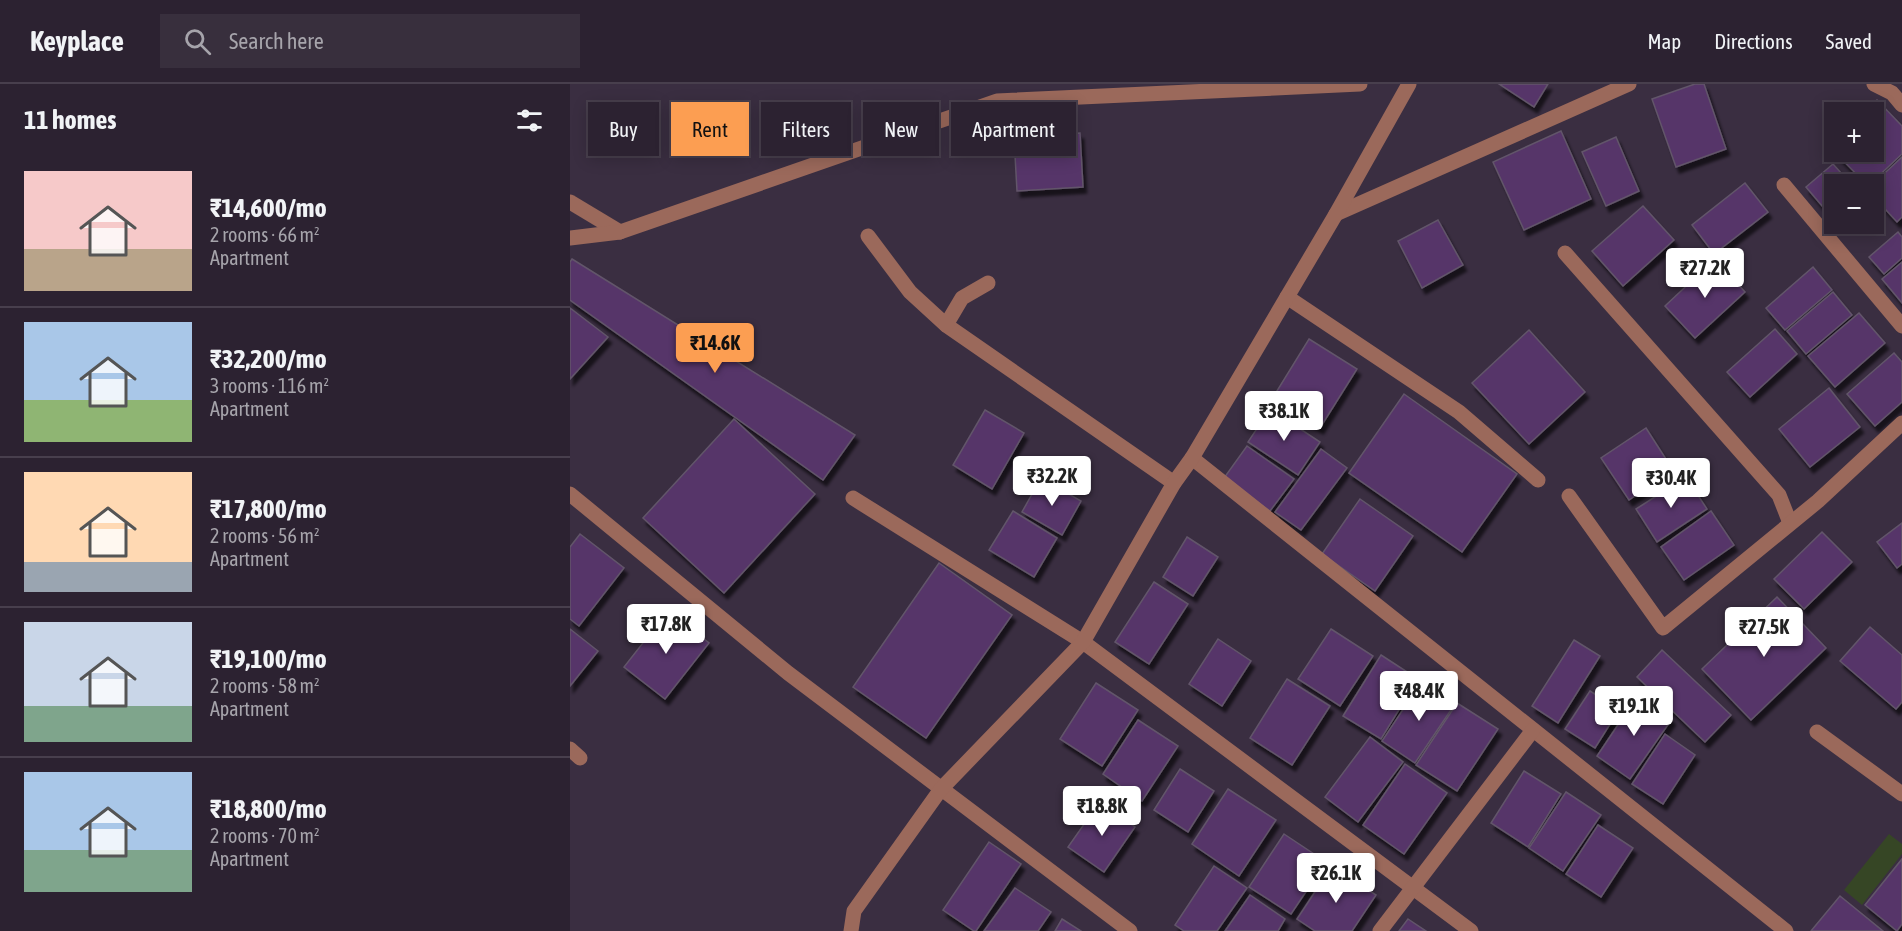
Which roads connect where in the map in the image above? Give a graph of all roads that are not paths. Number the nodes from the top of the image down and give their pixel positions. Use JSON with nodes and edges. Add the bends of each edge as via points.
{"nodes":[{"id":1,"x":1360,"y":84,"type":"edge"},
{"id":2,"x":1408,"y":84,"type":"edge"},
{"id":3,"x":1629,"y":84,"type":"edge"},
{"id":4,"x":1874,"y":84,"type":"edge"},
{"id":5,"x":1902,"y":105,"type":"edge"},
{"id":6,"x":1784,"y":186,"type":"dead end"},
{"id":7,"x":570,"y":202,"type":"edge"},
{"id":8,"x":1336,"y":214,"type":"junction"},
{"id":9,"x":620,"y":232,"type":"junction"},
{"id":10,"x":868,"y":236,"type":"dead end"},
{"id":11,"x":570,"y":238,"type":"edge"},
{"id":12,"x":1565,"y":253,"type":"dead end"},
{"id":13,"x":988,"y":283,"type":"dead end"},
{"id":14,"x":1287,"y":297,"type":"junction"},
{"id":15,"x":946,"y":325,"type":"junction"},
{"id":16,"x":1902,"y":326,"type":"edge"},
{"id":17,"x":1902,"y":423,"type":"edge"},
{"id":18,"x":1192,"y":458,"type":"junction"},
{"id":19,"x":1538,"y":480,"type":"dead end"},
{"id":20,"x":1174,"y":483,"type":"junction"},
{"id":21,"x":570,"y":494,"type":"edge"},
{"id":22,"x":1569,"y":495,"type":"dead end"},
{"id":23,"x":853,"y":498,"type":"dead end"},
{"id":24,"x":1790,"y":523,"type":"junction"},
{"id":25,"x":1083,"y":642,"type":"junction"},
{"id":26,"x":1533,"y":730,"type":"junction"},
{"id":27,"x":1817,"y":732,"type":"dead end"},
{"id":28,"x":941,"y":789,"type":"junction"},
{"id":29,"x":1902,"y":794,"type":"edge"},
{"id":30,"x":1414,"y":888,"type":"junction"},
{"id":31,"x":851,"y":931,"type":"edge"},
{"id":32,"x":1130,"y":931,"type":"edge"},
{"id":33,"x":1380,"y":931,"type":"edge"},
{"id":34,"x":1471,"y":931,"type":"edge"},
{"id":35,"x":1786,"y":931,"type":"edge"}],
"edges":[{"from":1,"to":9,"type":"street","via":[[997,101]]},
{"from":2,"to":8,"type":"street"},
{"from":3,"to":8,"type":"street"},
{"from":4,"to":5,"type":"street","via":[[1892,93]]},
{"from":6,"to":16,"type":"street"},
{"from":7,"to":9,"type":"street"},
{"from":8,"to":14,"type":"street"},
{"from":9,"to":11,"type":"street"},
{"from":10,"to":15,"type":"street","via":[[910,292]]},
{"from":12,"to":24,"type":"street","via":[[1779,495]]},
{"from":13,"to":15,"type":"street","via":[[962,298]]},
{"from":14,"to":18,"type":"street"},
{"from":14,"to":19,"type":"street","via":[[1459,412]]},
{"from":15,"to":20,"type":"street"},
{"from":17,"to":24,"type":"street"},
{"from":18,"to":20,"type":"street"},
{"from":18,"to":26,"type":"street"},
{"from":20,"to":25,"type":"street"},
{"from":21,"to":28,"type":"street","via":[[788,673]]},
{"from":22,"to":24,"type":"street","via":[[1663,628]]},
{"from":23,"to":25,"type":"street"},
{"from":25,"to":28,"type":"street"},
{"from":25,"to":30,"type":"street"},
{"from":26,"to":30,"type":"street"},
{"from":26,"to":35,"type":"street"},
{"from":27,"to":29,"type":"street"},
{"from":28,"to":31,"type":"street","via":[[854,911]]},
{"from":28,"to":32,"type":"street"},
{"from":30,"to":33,"type":"street"},
{"from":30,"to":34,"type":"street"}]}
